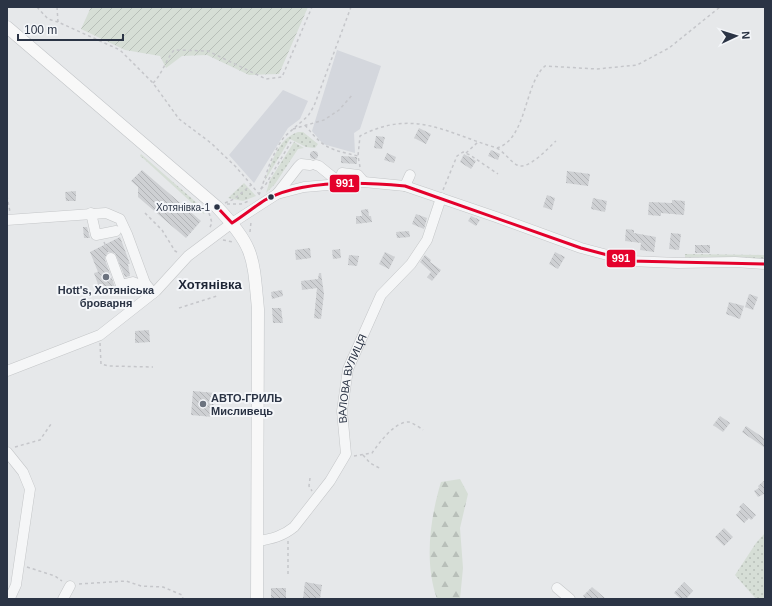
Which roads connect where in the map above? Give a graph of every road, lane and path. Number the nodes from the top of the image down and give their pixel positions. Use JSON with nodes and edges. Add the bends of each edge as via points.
{"nodes":[{"id":1,"x":37,"y":7,"type":"edge"},
{"id":2,"x":57,"y":7,"type":"edge"},
{"id":3,"x":312,"y":7,"type":"edge"},
{"id":4,"x":351,"y":7,"type":"edge"},
{"id":5,"x":720,"y":7,"type":"edge"},
{"id":6,"x":58,"y":22,"type":"junction"},
{"id":7,"x":7,"y":28,"type":"edge"},
{"id":8,"x":153,"y":83,"type":"junction"},
{"id":9,"x":353,"y":94,"type":"dead end"},
{"id":10,"x":305,"y":125,"type":"junction"},
{"id":11,"x":292,"y":130,"type":"junction"},
{"id":12,"x":556,"y":140,"type":"dead end"},
{"id":13,"x":291,"y":142,"type":"dead end"},
{"id":14,"x":478,"y":142,"type":"junction"},
{"id":15,"x":497,"y":148,"type":"junction"},
{"id":16,"x":466,"y":153,"type":"junction"},
{"id":17,"x":358,"y":156,"type":"junction"},
{"id":18,"x":498,"y":174,"type":"dead end"},
{"id":19,"x":410,"y":175,"type":"dead end"},
{"id":20,"x":341,"y":178,"type":"junction"},
{"id":21,"x":364,"y":182,"type":"junction"},
{"id":22,"x":252,"y":185,"type":"junction"},
{"id":23,"x":405,"y":186,"type":"junction"},
{"id":24,"x":261,"y":189,"type":"junction"},
{"id":25,"x":276,"y":194,"type":"junction"},
{"id":26,"x":7,"y":196,"type":"edge"},
{"id":27,"x":260,"y":197,"type":"junction"},
{"id":28,"x":441,"y":198,"type":"junction"},
{"id":29,"x":252,"y":199,"type":"dead end"},
{"id":30,"x":220,"y":200,"type":"dead end"},
{"id":31,"x":225,"y":203,"type":"junction"},
{"id":32,"x":208,"y":211,"type":"dead end"},
{"id":33,"x":92,"y":213,"type":"junction"},
{"id":34,"x":145,"y":213,"type":"dead end"},
{"id":35,"x":252,"y":218,"type":"dead end"},
{"id":36,"x":9,"y":220,"type":"edge"},
{"id":37,"x":212,"y":223,"type":"dead end"},
{"id":38,"x":232,"y":223,"type":"junction"},
{"id":39,"x":116,"y":231,"type":"dead end"},
{"id":40,"x":101,"y":234,"type":"junction"},
{"id":41,"x":249,"y":236,"type":"dead end"},
{"id":42,"x":220,"y":240,"type":"dead end"},
{"id":43,"x":238,"y":245,"type":"dead end"},
{"id":44,"x":188,"y":256,"type":"junction"},
{"id":45,"x":111,"y":258,"type":"joint"},
{"id":46,"x":765,"y":264,"type":"edge"},
{"id":47,"x":145,"y":284,"type":"junction"},
{"id":48,"x":153,"y":294,"type":"junction"},
{"id":49,"x":217,"y":296,"type":"dead end"},
{"id":50,"x":179,"y":308,"type":"dead end"},
{"id":51,"x":100,"y":335,"type":"junction"},
{"id":52,"x":153,"y":367,"type":"dead end"},
{"id":53,"x":7,"y":371,"type":"edge"},
{"id":54,"x":51,"y":424,"type":"dead end"},
{"id":55,"x":423,"y":430,"type":"dead end"},
{"id":56,"x":10,"y":449,"type":"edge"},
{"id":57,"x":346,"y":454,"type":"junction"},
{"id":58,"x":363,"y":455,"type":"junction"},
{"id":59,"x":381,"y":469,"type":"dead end"},
{"id":60,"x":310,"y":478,"type":"dead end"},
{"id":61,"x":315,"y":499,"type":"junction"},
{"id":62,"x":286,"y":533,"type":"junction"},
{"id":63,"x":258,"y":541,"type":"junction"},
{"id":64,"x":18,"y":564,"type":"junction"},
{"id":65,"x":288,"y":576,"type":"dead end"},
{"id":66,"x":70,"y":586,"type":"junction"},
{"id":67,"x":557,"y":588,"type":"dead end"},
{"id":68,"x":7,"y":598,"type":"edge"},
{"id":69,"x":63,"y":599,"type":"edge"},
{"id":70,"x":183,"y":599,"type":"edge"},
{"id":71,"x":257,"y":599,"type":"edge"},
{"id":72,"x":570,"y":599,"type":"edge"}],
"edges":[{"from":1,"to":6,"type":"path","via":[[48,19]]},
{"from":2,"to":6,"type":"path"},
{"from":3,"to":8,"type":"path","via":[[282,77],[266,79],[208,51],[188,49],[174,50]]},
{"from":4,"to":11,"type":"path","via":[[314,106],[308,116]]},
{"from":5,"to":15,"type":"path","via":[[669,48],[637,65],[597,69],[545,66],[539,72],[511,140],[505,146]]},
{"from":6,"to":8,"type":"path","via":[[120,50]]},
{"from":7,"to":38,"type":"main road","via":[[189,181]]},
{"from":8,"to":22,"type":"path","via":[[180,119],[212,143]]},
{"from":9,"to":10,"type":"path","via":[[339,110],[324,120]]},
{"from":10,"to":11,"type":"path"},
{"from":10,"to":17,"type":"path","via":[[321,144],[329,149]]},
{"from":11,"to":24,"type":"path","via":[[278,146]]},
{"from":12,"to":15,"type":"path","via":[[532,162],[523,166],[518,166]]},
{"from":13,"to":24,"type":"path"},
{"from":14,"to":15,"type":"path"},
{"from":14,"to":16,"type":"path"},
{"from":14,"to":17,"type":"path","via":[[436,126],[400,123],[383,126],[360,136]]},
{"from":16,"to":18,"type":"path"},
{"from":16,"to":28,"type":"path","via":[[457,156],[443,186]]},
{"from":17,"to":21,"type":"path"},
{"from":19,"to":23,"type":"street"},
{"from":20,"to":21,"type":"street"},
{"from":20,"to":25,"type":"street"},
{"from":20,"to":25,"type":"street","via":[[319,166],[301,164]]},
{"from":21,"to":23,"type":"street"},
{"from":22,"to":27,"type":"path"},
{"from":22,"to":31,"type":"path"},
{"from":23,"to":28,"type":"street"},
{"from":24,"to":27,"type":"path"},
{"from":25,"to":27,"type":"street"},
{"from":26,"to":36,"type":"path"},
{"from":27,"to":38,"type":"street"},
{"from":28,"to":46,"type":"street","via":[[581,248],[630,261]]},
{"from":28,"to":57,"type":"street","name":"ВАЛОВА ВУЛИЦЯ","via":[[427,240],[411,264],[381,295],[348,369],[342,410]]},
{"from":29,"to":31,"type":"path","via":[[241,204]]},
{"from":30,"to":31,"type":"path"},
{"from":32,"to":37,"type":"path"},
{"from":33,"to":36,"type":"street"},
{"from":33,"to":40,"type":"street","via":[[96,235]]},
{"from":33,"to":47,"type":"street","via":[[106,212],[120,219]]},
{"from":34,"to":44,"type":"path","via":[[162,230],[175,251]]},
{"from":35,"to":41,"type":"path"},
{"from":38,"to":44,"type":"street"},
{"from":38,"to":63,"type":"main road","via":[[250,250],[256,276]]},
{"from":39,"to":40,"type":"street"},
{"from":40,"to":45,"type":"path"},
{"from":42,"to":43,"type":"path","via":[[232,240]]},
{"from":44,"to":48,"type":"street"},
{"from":45,"to":47,"type":"street","via":[[121,285],[133,282]]},
{"from":47,"to":48,"type":"street"},
{"from":48,"to":51,"type":"street"},
{"from":49,"to":50,"type":"path"},
{"from":51,"to":52,"type":"path","via":[[101,364]]},
{"from":51,"to":53,"type":"street"},
{"from":54,"to":56,"type":"path","via":[[40,440]]},
{"from":55,"to":58,"type":"path","via":[[410,422],[403,423],[387,434],[372,453]]},
{"from":56,"to":64,"type":"street","via":[[30,489]]},
{"from":57,"to":58,"type":"path"},
{"from":57,"to":61,"type":"street","via":[[330,481]]},
{"from":58,"to":59,"type":"path","via":[[370,463]]},
{"from":60,"to":61,"type":"path"},
{"from":61,"to":62,"type":"street","via":[[301,520]]},
{"from":62,"to":63,"type":"street","via":[[273,539]]},
{"from":62,"to":65,"type":"path","via":[[289,551]]},
{"from":63,"to":71,"type":"main road"},
{"from":64,"to":66,"type":"path","via":[[55,576]]},
{"from":64,"to":68,"type":"street","via":[[16,585],[10,598]]},
{"from":66,"to":69,"type":"street"},
{"from":66,"to":70,"type":"path","via":[[126,581],[141,586],[163,587],[182,595]]},
{"from":67,"to":72,"type":"street"}]}
